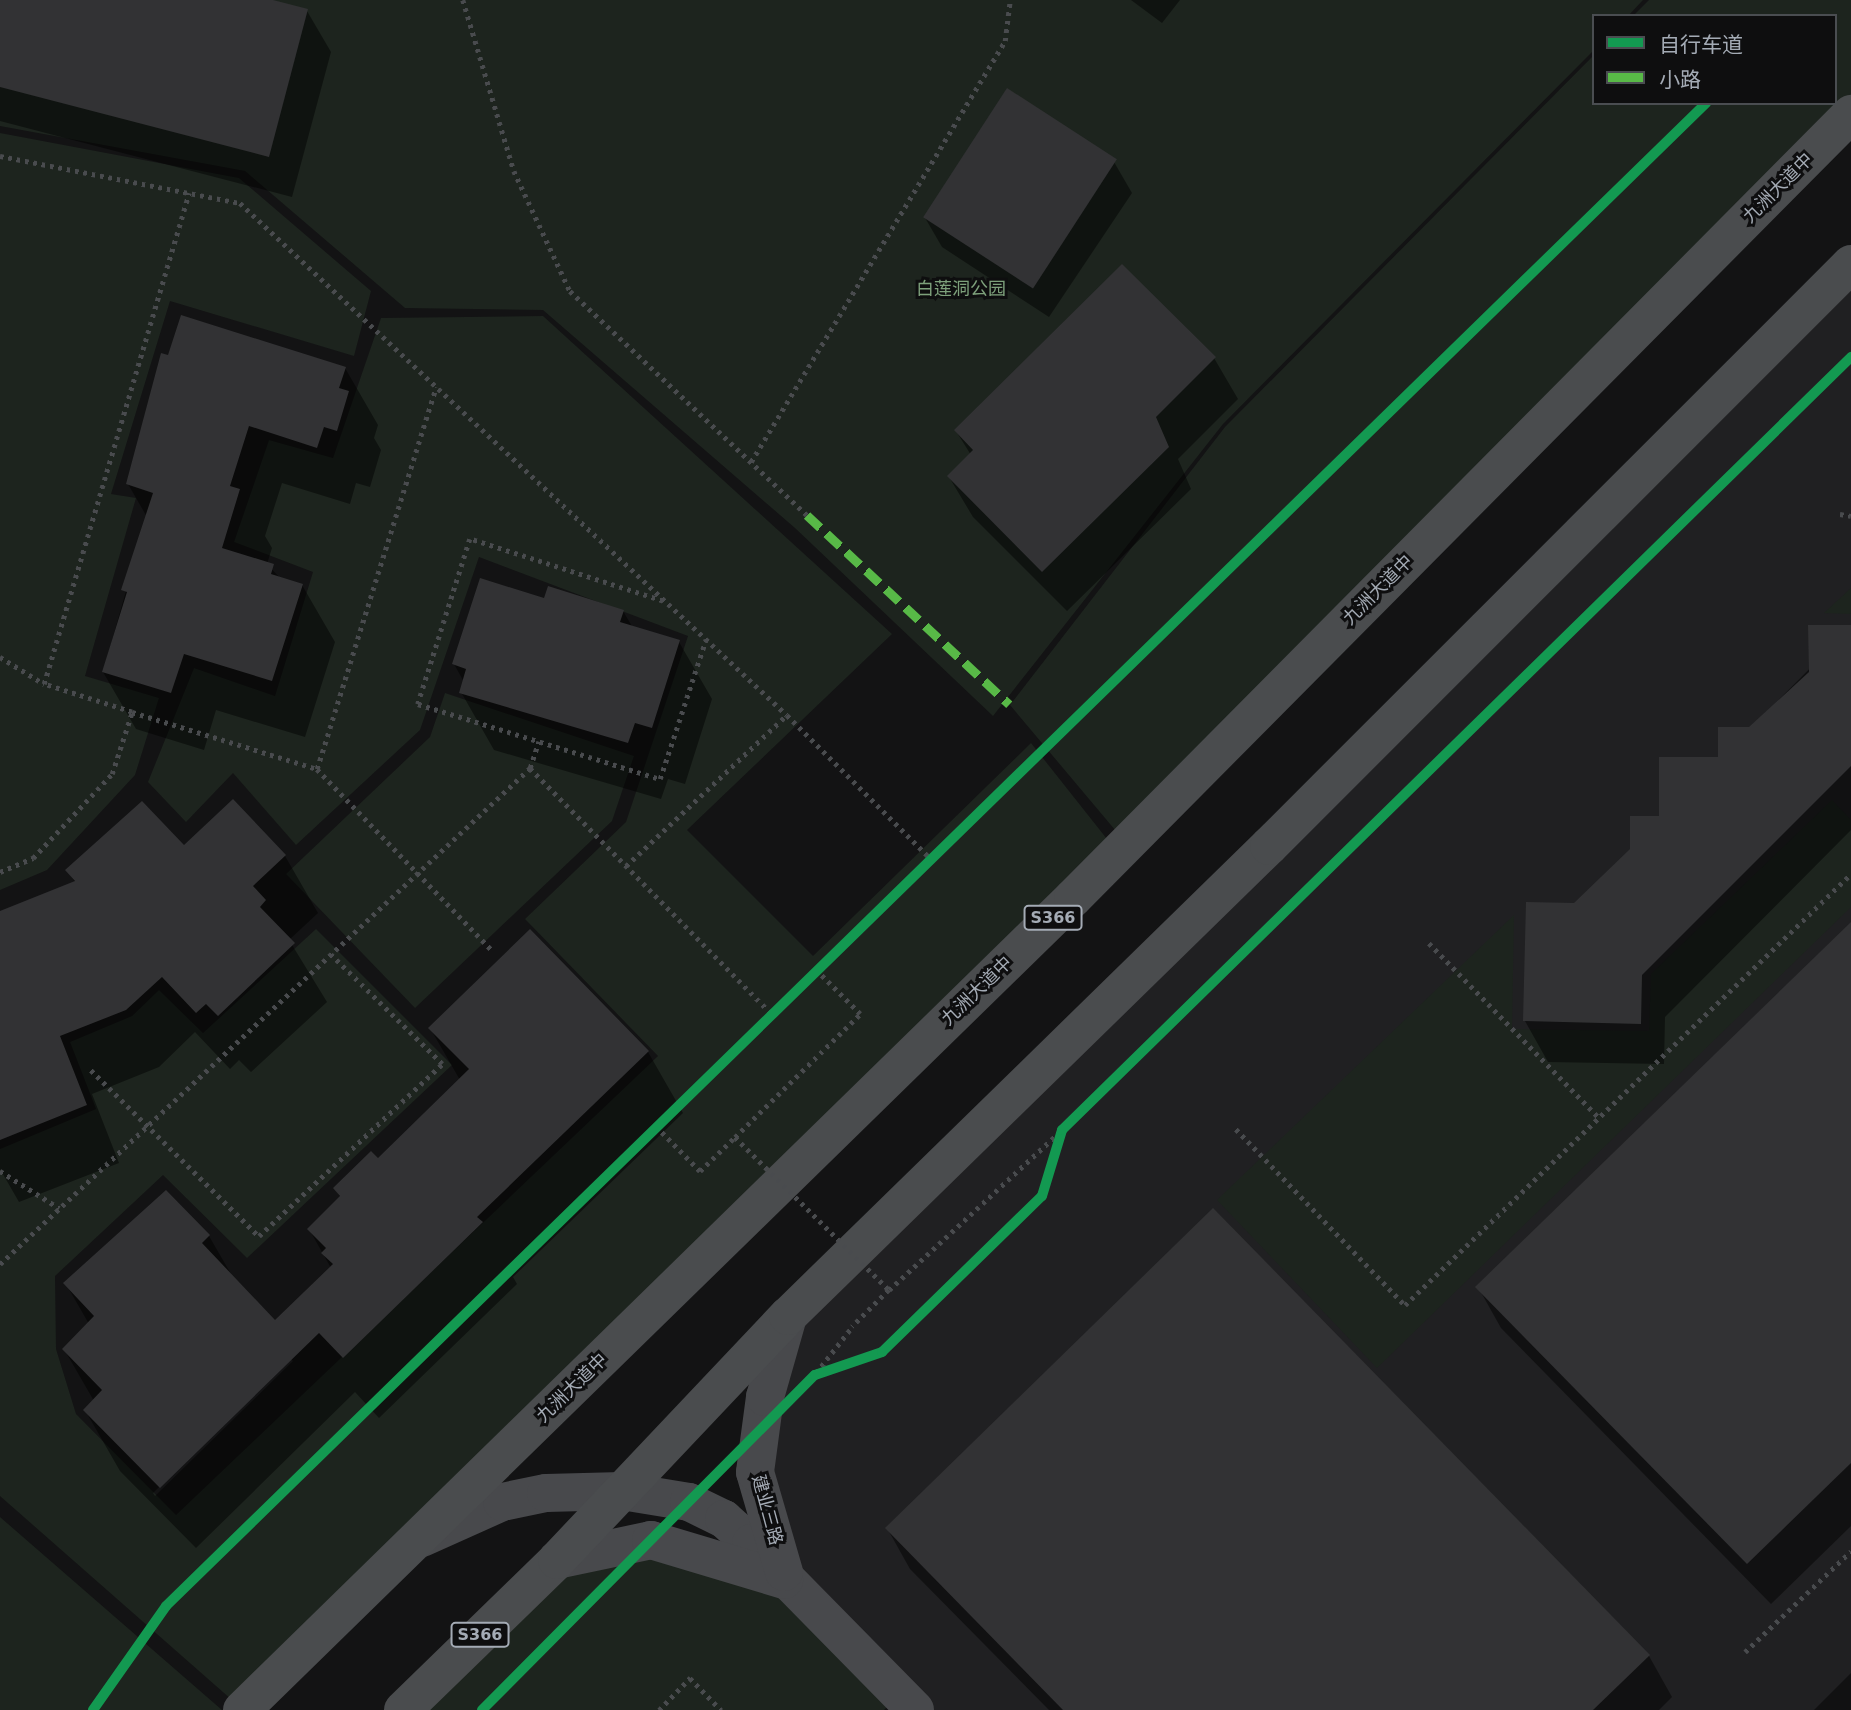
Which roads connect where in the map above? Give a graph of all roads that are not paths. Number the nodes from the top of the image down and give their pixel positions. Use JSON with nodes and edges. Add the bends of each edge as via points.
{"nodes":[{"id":1,"x":1851,"y":114,"type":"edge"},
{"id":2,"x":1851,"y":264,"type":"edge"},
{"id":3,"x":788,"y":1316,"type":"junction"},
{"id":4,"x":622,"y":1491,"type":"junction"},
{"id":5,"x":410,"y":1545,"type":"junction"},
{"id":6,"x":557,"y":1560,"type":"junction"},
{"id":7,"x":786,"y":1581,"type":"junction"},
{"id":8,"x":242,"y":1710,"type":"edge"},
{"id":9,"x":402,"y":1710,"type":"edge"},
{"id":10,"x":915,"y":1710,"type":"edge"}],
"edges":[{"from":1,"to":5,"type":"main road","name":"九洲大道中","number":"S366","via":[[1073,898]]},
{"from":2,"to":3,"type":"main road","number":"S366","via":[[1269,846]]},
{"from":3,"to":4,"type":"main road","number":"S366"},
{"from":3,"to":7,"type":"street","name":"建业三路","via":[[765,1397],[755,1472]]},
{"from":4,"to":5,"type":"street","via":[[546,1493],[502,1502]]},
{"from":4,"to":6,"type":"main road","number":"S366"},
{"from":4,"to":7,"type":"street","via":[[689,1502],[724,1519]]},
{"from":5,"to":8,"type":"main road","name":"九洲大道中","number":"S366"},
{"from":6,"to":7,"type":"street","name":"建业三路","via":[[651,1540]]},
{"from":6,"to":9,"type":"main road","number":"S366"},
{"from":7,"to":10,"type":"street","name":"建业三路"}]}
